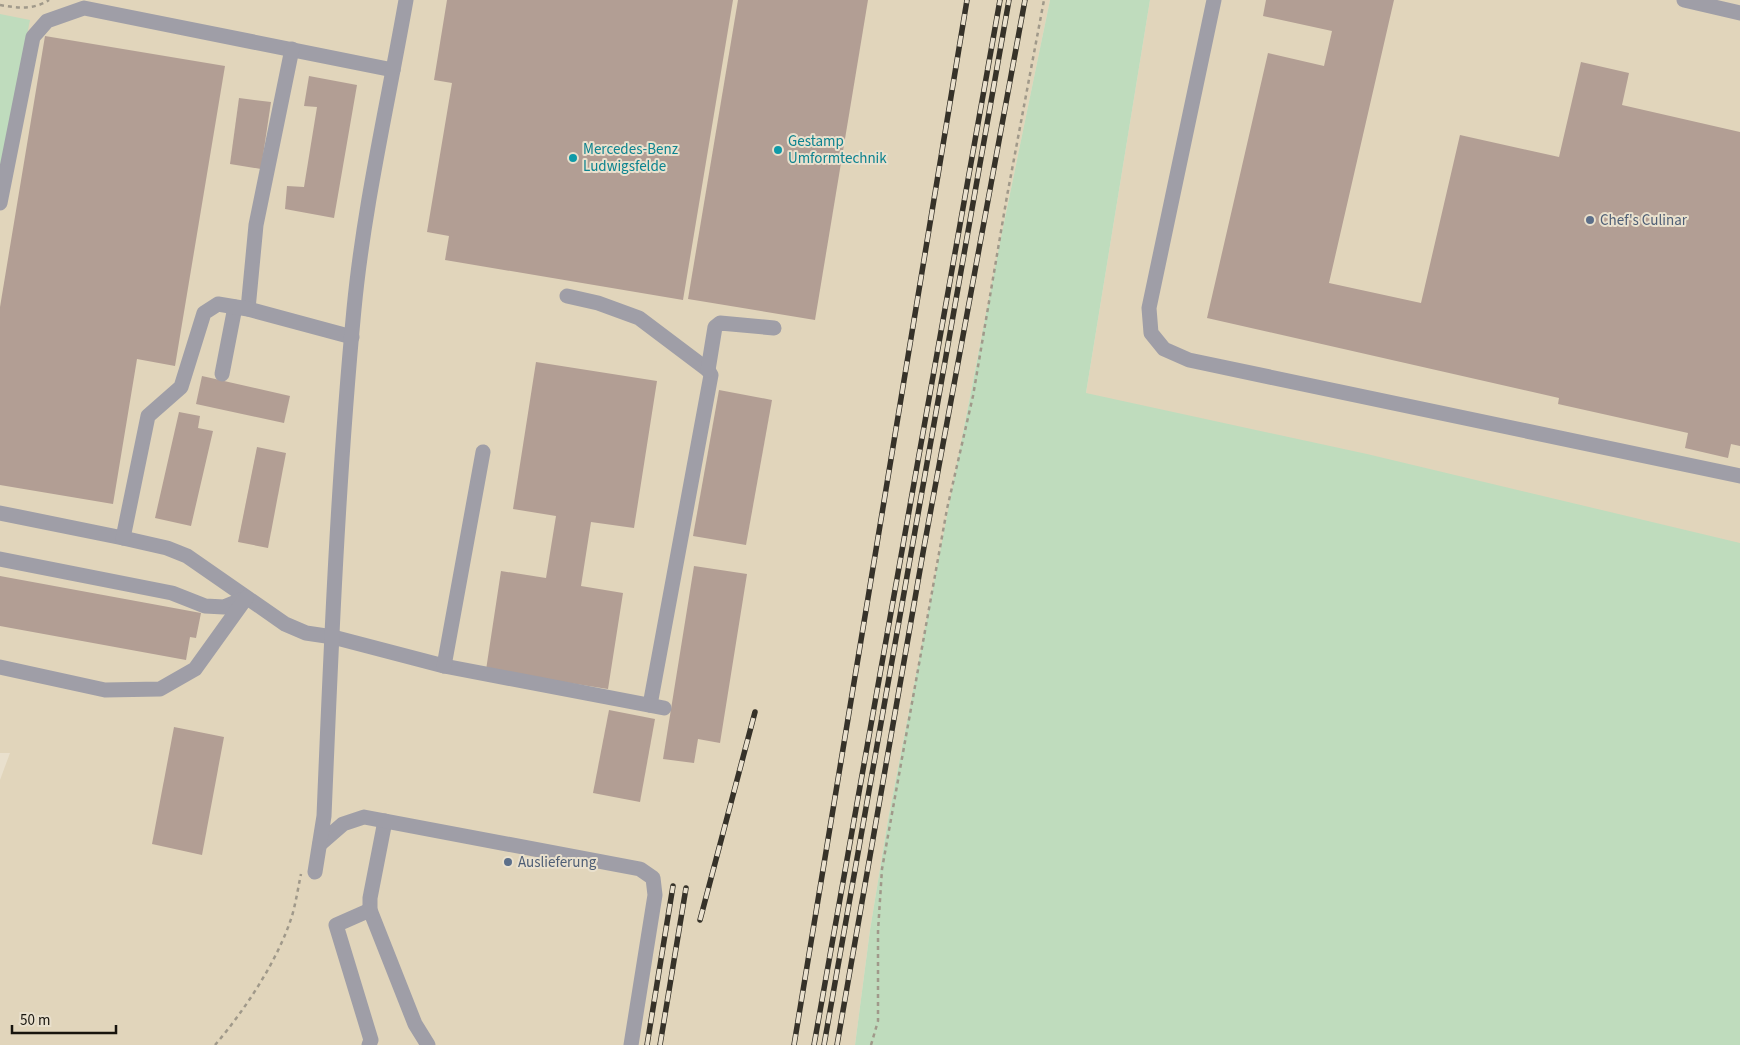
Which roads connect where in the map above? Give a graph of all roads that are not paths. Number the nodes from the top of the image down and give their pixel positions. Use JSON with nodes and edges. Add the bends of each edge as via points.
{"nodes":[{"id":1,"x":406,"y":0,"type":"edge"},
{"id":2,"x":1214,"y":0,"type":"edge"},
{"id":3,"x":1684,"y":0,"type":"edge"},
{"id":4,"x":1740,"y":13,"type":"edge"},
{"id":5,"x":292,"y":49,"type":"junction"},
{"id":6,"x":393,"y":70,"type":"junction"},
{"id":7,"x":0,"y":203,"type":"edge"},
{"id":8,"x":567,"y":296,"type":"dead end"},
{"id":9,"x":241,"y":308,"type":"junction"},
{"id":10,"x":774,"y":328,"type":"dead end"},
{"id":11,"x":352,"y":337,"type":"junction"},
{"id":12,"x":708,"y":370,"type":"junction"},
{"id":13,"x":222,"y":374,"type":"dead end"},
{"id":14,"x":484,"y":452,"type":"dead end"},
{"id":15,"x":1740,"y":476,"type":"edge"},
{"id":16,"x":0,"y":513,"type":"edge"},
{"id":17,"x":123,"y":538,"type":"junction"},
{"id":18,"x":0,"y":559,"type":"edge"},
{"id":19,"x":246,"y":598,"type":"junction"},
{"id":20,"x":333,"y":637,"type":"junction"},
{"id":21,"x":444,"y":666,"type":"junction"},
{"id":22,"x":0,"y":667,"type":"edge"},
{"id":23,"x":385,"y":822,"type":"junction"},
{"id":24,"x":320,"y":844,"type":"junction"},
{"id":25,"x":308,"y":872,"type":"road end"},
{"id":26,"x":370,"y":910,"type":"junction"},
{"id":27,"x":369,"y":1045,"type":"edge"},
{"id":28,"x":428,"y":1045,"type":"edge"},
{"id":29,"x":631,"y":1045,"type":"edge"}],
"edges":[{"from":1,"to":6,"type":"lane"},
{"from":2,"to":15,"type":"lane","via":[[1149,308],[1151,333],[1164,349],[1189,360]]},
{"from":3,"to":4,"type":"lane"},
{"from":5,"to":6,"type":"lane"},
{"from":5,"to":7,"type":"lane","via":[[84,8],[47,21],[33,38]]},
{"from":5,"to":9,"type":"lane"},
{"from":6,"to":11,"type":"lane","via":[[366,211]]},
{"from":8,"to":12,"type":"lane","via":[[637,317]]},
{"from":9,"to":11,"type":"lane"},
{"from":9,"to":13,"type":"lane"},
{"from":9,"to":17,"type":"lane","via":[[218,304],[204,313],[181,387],[148,416]]},
{"from":10,"to":12,"type":"lane","via":[[720,322],[715,327]]},
{"from":11,"to":20,"type":"lane"},
{"from":12,"to":21,"type":"lane","via":[[711,380],[657,707]]},
{"from":14,"to":21,"type":"lane"},
{"from":16,"to":17,"type":"lane"},
{"from":17,"to":19,"type":"lane","via":[[187,556]]},
{"from":18,"to":19,"type":"lane","via":[[172,593],[205,606],[224,607]]},
{"from":19,"to":20,"type":"lane","via":[[285,624],[306,633]]},
{"from":19,"to":22,"type":"lane","via":[[195,669],[160,689],[105,690]]},
{"from":20,"to":21,"type":"lane"},
{"from":20,"to":24,"type":"lane"},
{"from":23,"to":24,"type":"lane","via":[[364,817],[350,821]]},
{"from":23,"to":26,"type":"lane"},
{"from":23,"to":29,"type":"lane","via":[[640,869],[653,878],[655,895]]},
{"from":24,"to":25,"type":"lane"},
{"from":26,"to":27,"type":"lane","via":[[336,925],[371,1040]]},
{"from":26,"to":28,"type":"lane","via":[[415,1024]]}]}
